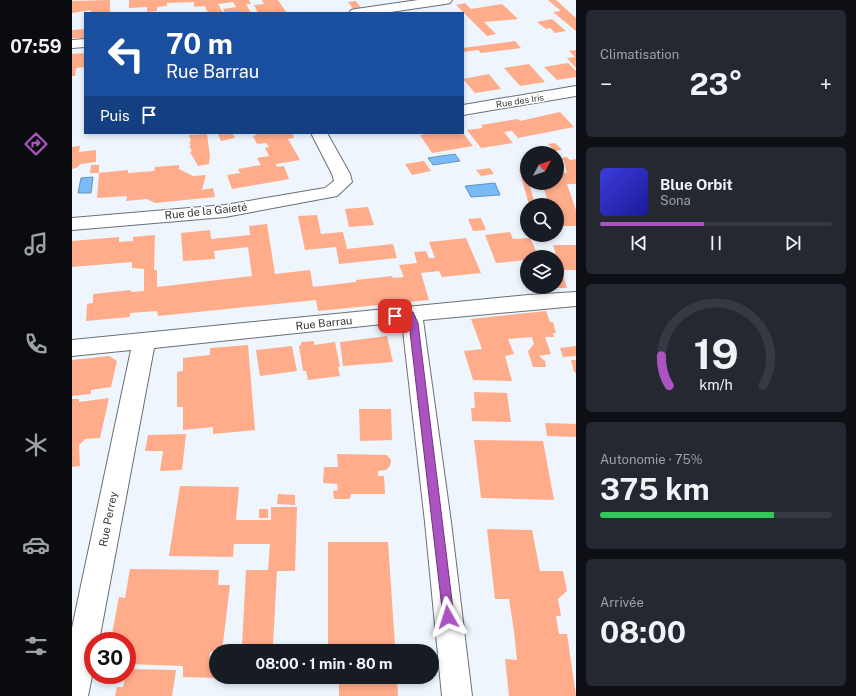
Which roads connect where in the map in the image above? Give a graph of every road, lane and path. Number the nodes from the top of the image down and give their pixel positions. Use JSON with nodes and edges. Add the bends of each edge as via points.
{"nodes":[{"id":1,"x":445,"y":0,"type":"edge"},
{"id":2,"x":363,"y":12,"type":"edge"},
{"id":3,"x":84,"y":43,"type":"edge"},
{"id":4,"x":72,"y":44,"type":"edge"},
{"id":5,"x":576,"y":91,"type":"edge"},
{"id":6,"x":464,"y":110,"type":"edge"},
{"id":7,"x":321,"y":134,"type":"edge"},
{"id":8,"x":72,"y":224,"type":"edge"},
{"id":9,"x":576,"y":299,"type":"edge"},
{"id":10,"x":410,"y":314,"type":"junction"},
{"id":11,"x":144,"y":342,"type":"junction"},
{"id":12,"x":72,"y":348,"type":"edge"},
{"id":13,"x":73,"y":696,"type":"edge"},
{"id":14,"x":457,"y":696,"type":"edge"}],
"edges":[{"from":1,"to":2,"type":"street"},
{"from":3,"to":4,"type":"street"},
{"from":5,"to":6,"type":"street","name":"Rue des Iris"},
{"from":7,"to":8,"type":"street","name":"Rue de la Gaieté","via":[[341,174],[342,182],[338,188],[323,194],[225,210]]},
{"from":9,"to":10,"type":"street","name":"Rue Barrau"},
{"from":10,"to":11,"type":"street","name":"Rue Barrau"},
{"from":10,"to":14,"type":"street","via":[[438,514]]},
{"from":11,"to":12,"type":"street","name":"Rue Barrau"},
{"from":11,"to":13,"type":"street","name":"Rue Perrey"}]}
